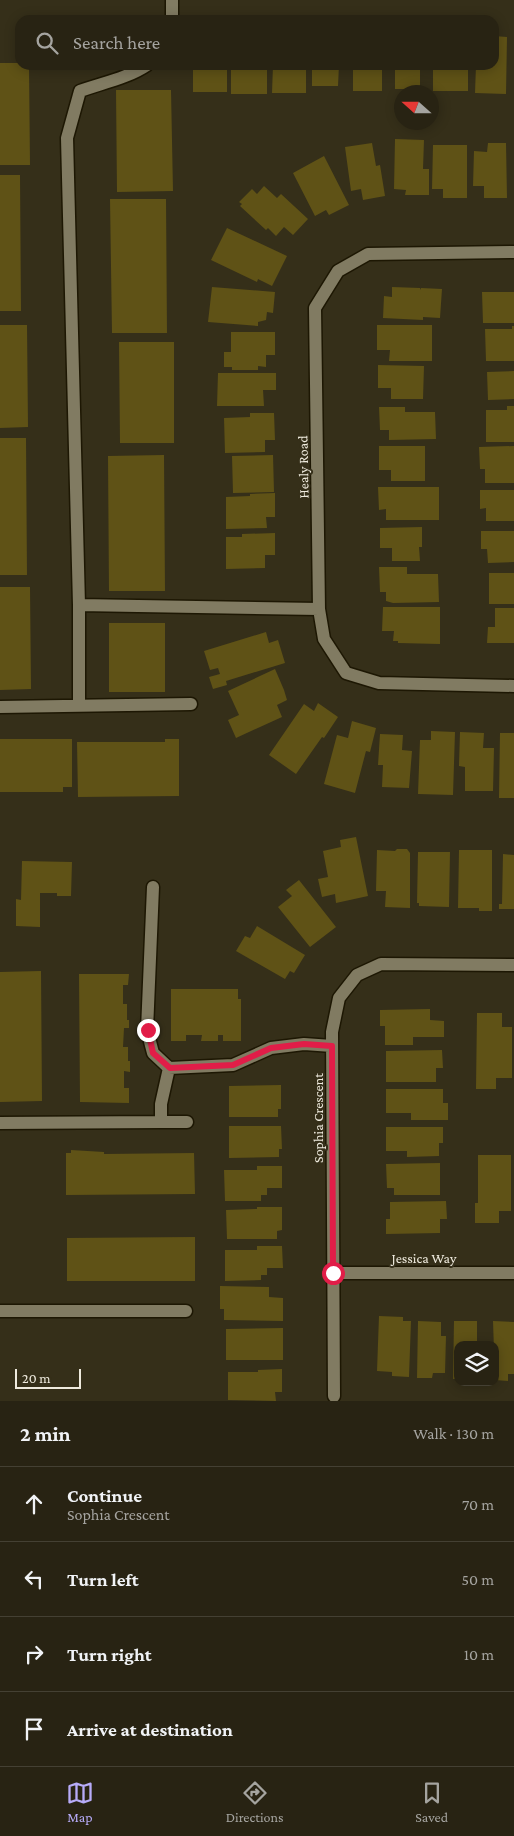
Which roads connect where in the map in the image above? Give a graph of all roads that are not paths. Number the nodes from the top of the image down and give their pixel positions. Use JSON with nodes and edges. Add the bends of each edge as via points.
{"nodes":[{"id":1,"x":172,"y":0,"type":"edge"},
{"id":2,"x":172,"y":15,"type":"edge"},
{"id":3,"x":139,"y":70,"type":"edge"},
{"id":4,"x":514,"y":252,"type":"edge"},
{"id":5,"x":79,"y":605,"type":"junction"},
{"id":6,"x":319,"y":609,"type":"junction"},
{"id":7,"x":514,"y":686,"type":"edge"},
{"id":8,"x":191,"y":704,"type":"dead end"},
{"id":9,"x":79,"y":705,"type":"junction"},
{"id":10,"x":0,"y":707,"type":"edge"},
{"id":11,"x":153,"y":887,"type":"dead end"},
{"id":12,"x":514,"y":965,"type":"edge"},
{"id":13,"x":332,"y":1046,"type":"junction"},
{"id":14,"x":170,"y":1068,"type":"junction"},
{"id":15,"x":161,"y":1122,"type":"junction"},
{"id":16,"x":187,"y":1122,"type":"dead end"},
{"id":17,"x":0,"y":1123,"type":"edge"},
{"id":18,"x":333,"y":1273,"type":"junction"},
{"id":19,"x":514,"y":1273,"type":"edge"},
{"id":20,"x":0,"y":1311,"type":"edge"},
{"id":21,"x":186,"y":1311,"type":"dead end"},
{"id":22,"x":334,"y":1396,"type":"dead end"}],
"edges":[{"from":1,"to":2,"type":"street"},
{"from":3,"to":5,"type":"street","via":[[80,91],[67,138]]},
{"from":4,"to":6,"type":"street","name":"Healy Road","via":[[368,254],[338,271],[316,308]]},
{"from":5,"to":6,"type":"street"},
{"from":5,"to":9,"type":"street"},
{"from":6,"to":7,"type":"street","name":"Healy Road","via":[[324,639],[346,673],[379,683]]},
{"from":8,"to":9,"type":"street"},
{"from":9,"to":10,"type":"street"},
{"from":11,"to":14,"type":"street","via":[[148,1030],[153,1053]]},
{"from":12,"to":13,"type":"street","name":"Sophia Crescent","via":[[381,964],[358,974],[339,998]]},
{"from":13,"to":14,"type":"street","via":[[304,1044],[271,1048],[233,1065]]},
{"from":13,"to":18,"type":"street","name":"Sophia Crescent"},
{"from":14,"to":15,"type":"street","via":[[161,1104]]},
{"from":15,"to":16,"type":"street"},
{"from":15,"to":17,"type":"street"},
{"from":18,"to":19,"type":"street","name":"Jessica Way"},
{"from":18,"to":22,"type":"street","name":"Sophia Crescent"},
{"from":20,"to":21,"type":"street"}]}
